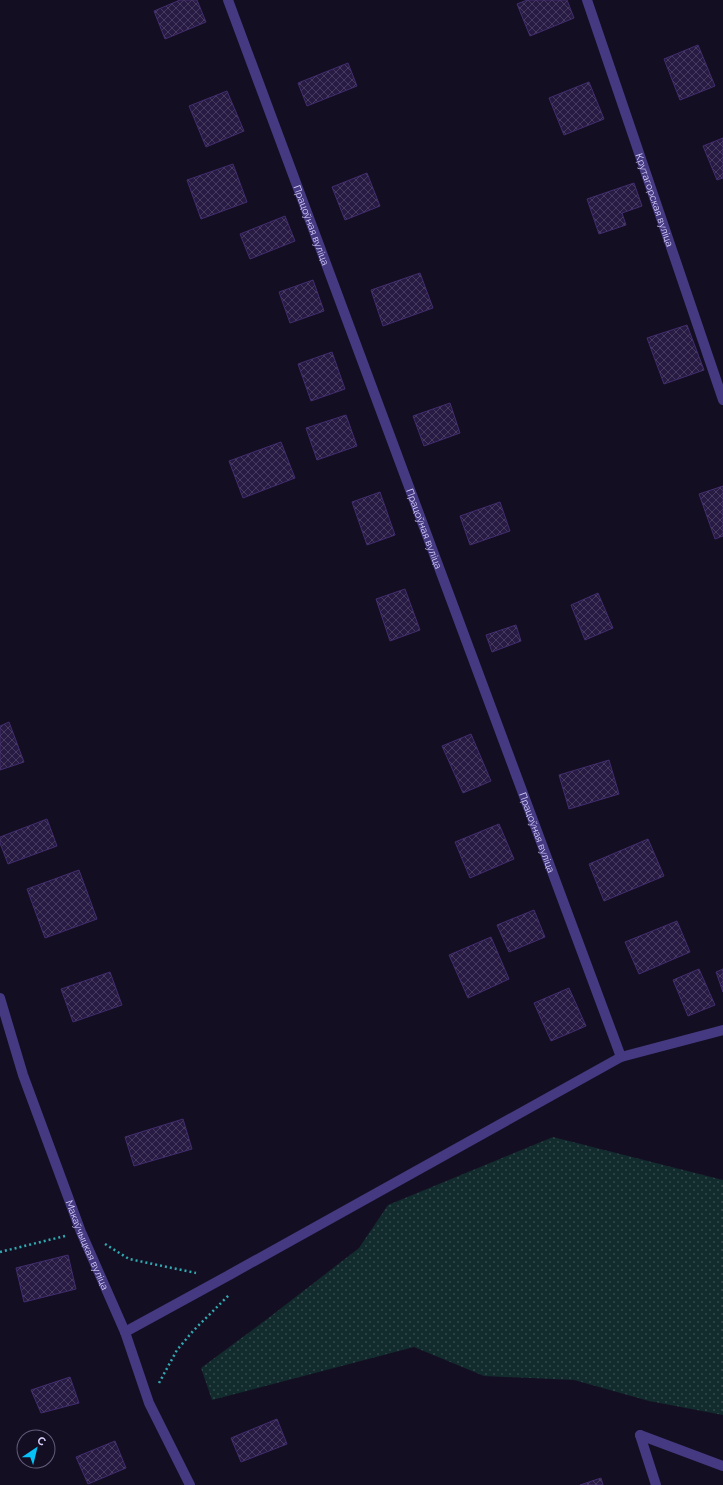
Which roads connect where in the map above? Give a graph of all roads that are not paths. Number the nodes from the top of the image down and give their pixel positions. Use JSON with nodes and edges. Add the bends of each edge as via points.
{"nodes":[{"id":1,"x":228,"y":0,"type":"edge"},
{"id":2,"x":587,"y":0,"type":"edge"},
{"id":3,"x":723,"y":400,"type":"edge"},
{"id":4,"x":0,"y":998,"type":"edge"},
{"id":5,"x":723,"y":1030,"type":"edge"},
{"id":6,"x":621,"y":1057,"type":"junction"},
{"id":7,"x":125,"y":1332,"type":"junction"},
{"id":8,"x":723,"y":1466,"type":"edge"},
{"id":9,"x":190,"y":1485,"type":"edge"},
{"id":10,"x":656,"y":1485,"type":"edge"}],
"edges":[{"from":1,"to":6,"type":"street","name":"Працоўная вуліца"},
{"from":2,"to":3,"type":"street","name":"Крутагорская вуліца"},
{"from":4,"to":7,"type":"street","name":"Макаўчыцкая вуліца","via":[[23,1075],[81,1232]]},
{"from":5,"to":6,"type":"street"},
{"from":6,"to":7,"type":"street"},
{"from":7,"to":9,"type":"street","name":"Макаўчыцкая вуліца","via":[[149,1402]]},
{"from":8,"to":10,"type":"street","via":[[640,1435]]}]}
